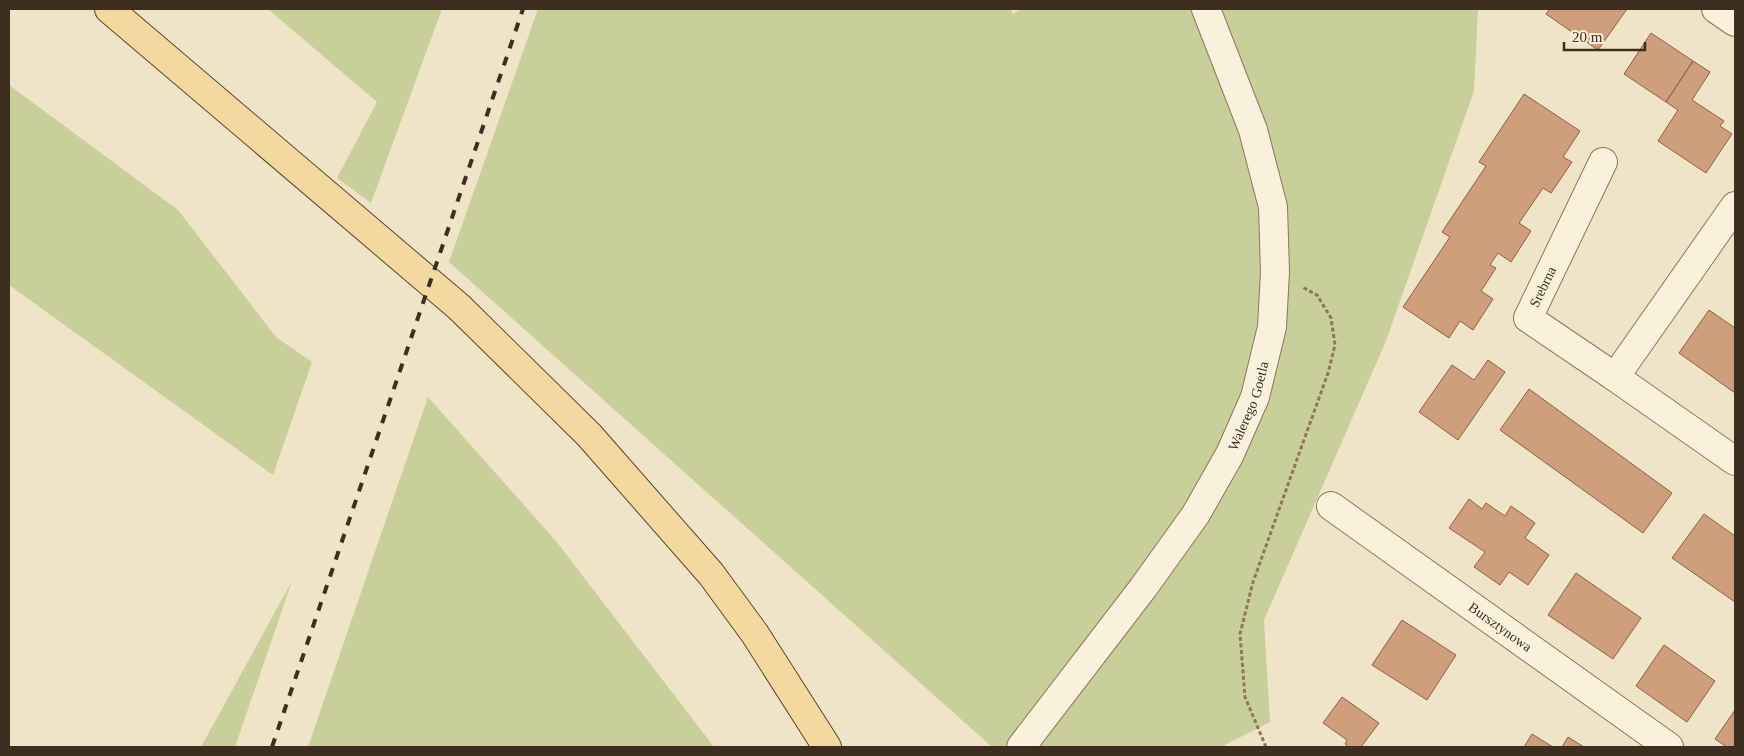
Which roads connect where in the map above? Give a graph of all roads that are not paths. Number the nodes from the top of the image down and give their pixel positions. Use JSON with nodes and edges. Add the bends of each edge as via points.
{"nodes":[{"id":1,"x":109,"y":9,"type":"edge"},
{"id":2,"x":1206,"y":9,"type":"edge"},
{"id":3,"x":1716,"y":9,"type":"edge"},
{"id":4,"x":1735,"y":22,"type":"edge"},
{"id":5,"x":1604,"y":162,"type":"dead end"},
{"id":6,"x":1735,"y":206,"type":"edge"},
{"id":7,"x":1614,"y":377,"type":"junction"},
{"id":8,"x":1735,"y":462,"type":"edge"},
{"id":9,"x":1332,"y":506,"type":"dead end"},
{"id":10,"x":827,"y":747,"type":"edge"},
{"id":11,"x":1021,"y":747,"type":"edge"},
{"id":12,"x":1669,"y":747,"type":"edge"}],
"edges":[{"from":1,"to":10,"type":"main road","via":[[459,307],[589,435],[711,574],[755,634]]},
{"from":2,"to":11,"type":"street","name":"Walerego Goetla","via":[[1254,130],[1273,207],[1275,272],[1272,327],[1255,397],[1230,454],[1196,514]]},
{"from":3,"to":4,"type":"street"},
{"from":5,"to":7,"type":"street","name":"Srebrna","via":[[1528,318]]},
{"from":6,"to":7,"type":"street"},
{"from":7,"to":8,"type":"street","name":"Srebrna"},
{"from":9,"to":12,"type":"street","name":"Bursztynowa"}]}
